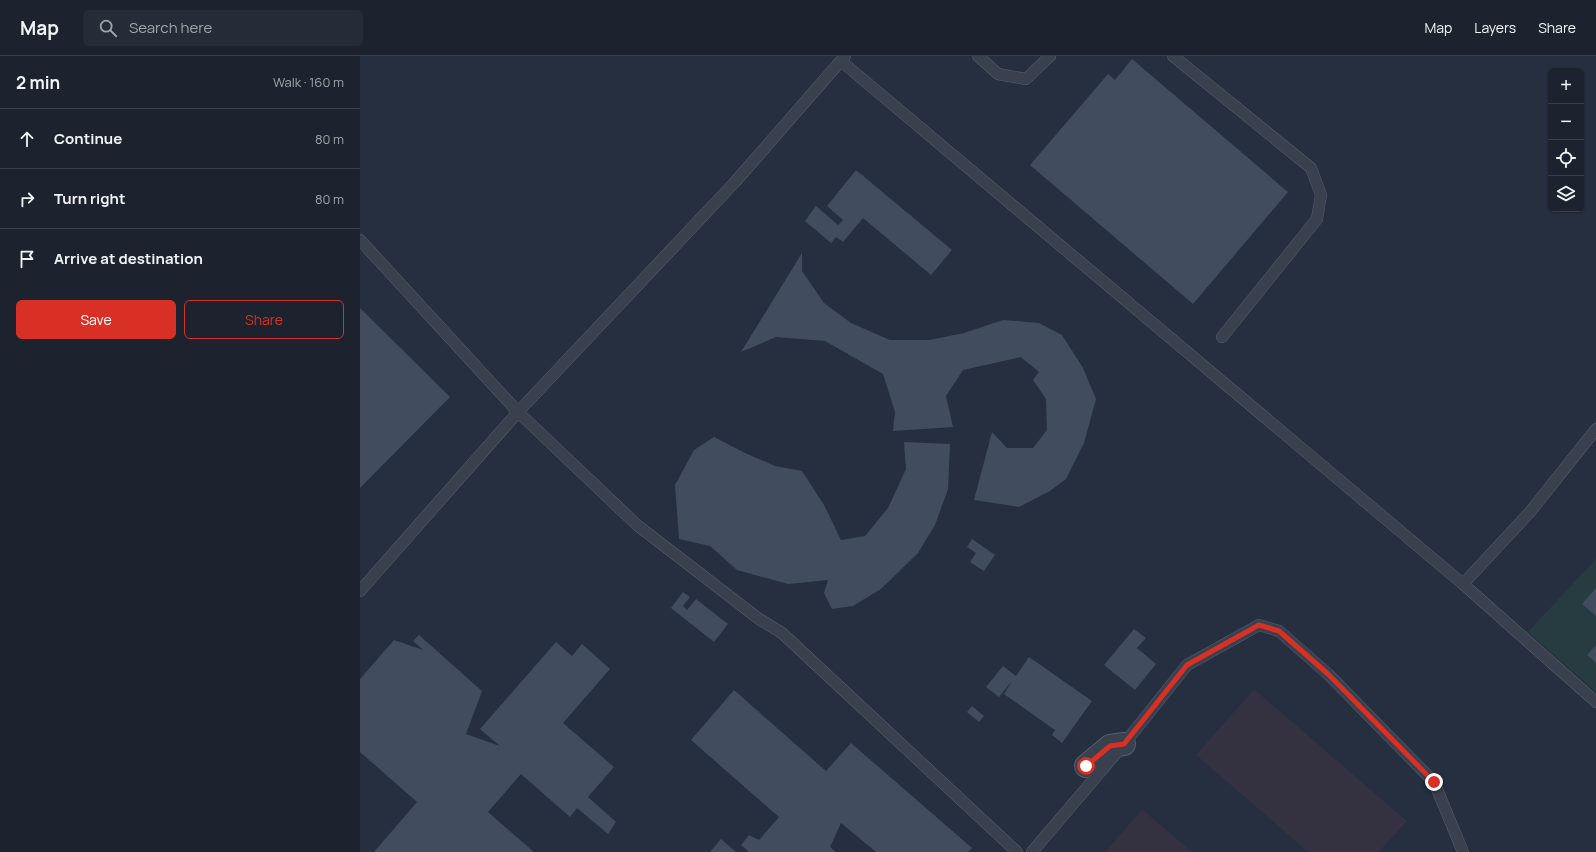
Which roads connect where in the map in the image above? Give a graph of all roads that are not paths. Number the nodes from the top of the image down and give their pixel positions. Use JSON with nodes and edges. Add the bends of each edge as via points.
{"nodes":[{"id":1,"x":978,"y":56,"type":"edge"},
{"id":2,"x":1050,"y":56,"type":"edge"},
{"id":3,"x":1173,"y":56,"type":"edge"},
{"id":4,"x":843,"y":59,"type":"edge"},
{"id":5,"x":360,"y":240,"type":"edge"},
{"id":6,"x":1222,"y":336,"type":"dead end"},
{"id":7,"x":518,"y":412,"type":"junction"},
{"id":8,"x":1596,"y":429,"type":"edge"},
{"id":9,"x":1463,"y":584,"type":"junction"},
{"id":10,"x":360,"y":591,"type":"edge"},
{"id":11,"x":1596,"y":702,"type":"edge"},
{"id":12,"x":1124,"y":744,"type":"junction"},
{"id":13,"x":1086,"y":766,"type":"dead end"},
{"id":14,"x":1017,"y":852,"type":"edge"},
{"id":15,"x":1032,"y":852,"type":"edge"},
{"id":16,"x":1463,"y":852,"type":"edge"}],
"edges":[{"from":1,"to":2,"type":"lane","via":[[998,74],[1026,79]]},
{"from":3,"to":6,"type":"lane","via":[[1311,168],[1321,195],[1317,219]]},
{"from":4,"to":7,"type":"lane","via":[[735,182]]},
{"from":4,"to":9,"type":"lane"},
{"from":5,"to":7,"type":"lane"},
{"from":7,"to":10,"type":"lane"},
{"from":7,"to":14,"type":"lane","via":[[637,525],[759,619],[782,633]]},
{"from":8,"to":9,"type":"lane","via":[[1530,512]]},
{"from":9,"to":11,"type":"lane"},
{"from":12,"to":13,"type":"street","via":[[1110,746]]},
{"from":12,"to":15,"type":"lane"},
{"from":12,"to":16,"type":"lane","via":[[1187,665],[1259,625],[1279,631],[1328,674],[1434,782]]}]}
